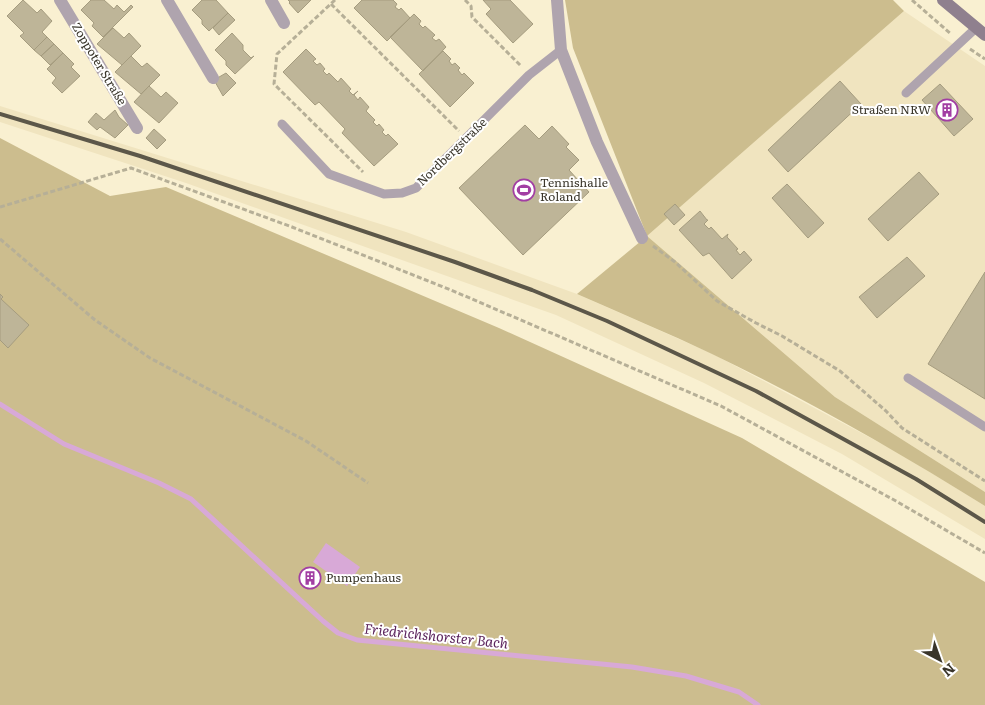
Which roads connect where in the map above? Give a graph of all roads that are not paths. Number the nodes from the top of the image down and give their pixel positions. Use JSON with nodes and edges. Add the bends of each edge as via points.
{"nodes":[{"id":1,"x":60,"y":0,"type":"edge"},
{"id":2,"x":167,"y":0,"type":"edge"},
{"id":3,"x":271,"y":0,"type":"edge"},
{"id":4,"x":557,"y":0,"type":"edge"},
{"id":5,"x":942,"y":0,"type":"edge"},
{"id":6,"x":284,"y":23,"type":"dead end"},
{"id":7,"x":980,"y":32,"type":"edge"},
{"id":8,"x":561,"y":50,"type":"junction"},
{"id":9,"x":213,"y":78,"type":"dead end"},
{"id":10,"x":906,"y":93,"type":"dead end"},
{"id":11,"x":282,"y":124,"type":"dead end"},
{"id":12,"x":138,"y":128,"type":"dead end"},
{"id":13,"x":642,"y":238,"type":"road end"},
{"id":14,"x":908,"y":378,"type":"dead end"},
{"id":15,"x":985,"y":427,"type":"edge"}],
"edges":[{"from":1,"to":12,"type":"street","name":"Zoppoter Straße"},
{"from":2,"to":9,"type":"street"},
{"from":3,"to":6,"type":"street"},
{"from":4,"to":8,"type":"street"},
{"from":5,"to":7,"type":"main road"},
{"from":7,"to":10,"type":"lane","via":[[962,43]]},
{"from":8,"to":11,"type":"lane","name":"Nordbergstraße","via":[[529,75],[416,188],[402,193],[384,194],[329,174]]},
{"from":8,"to":13,"type":"street","via":[[597,142]]},
{"from":14,"to":15,"type":"lane"}]}
